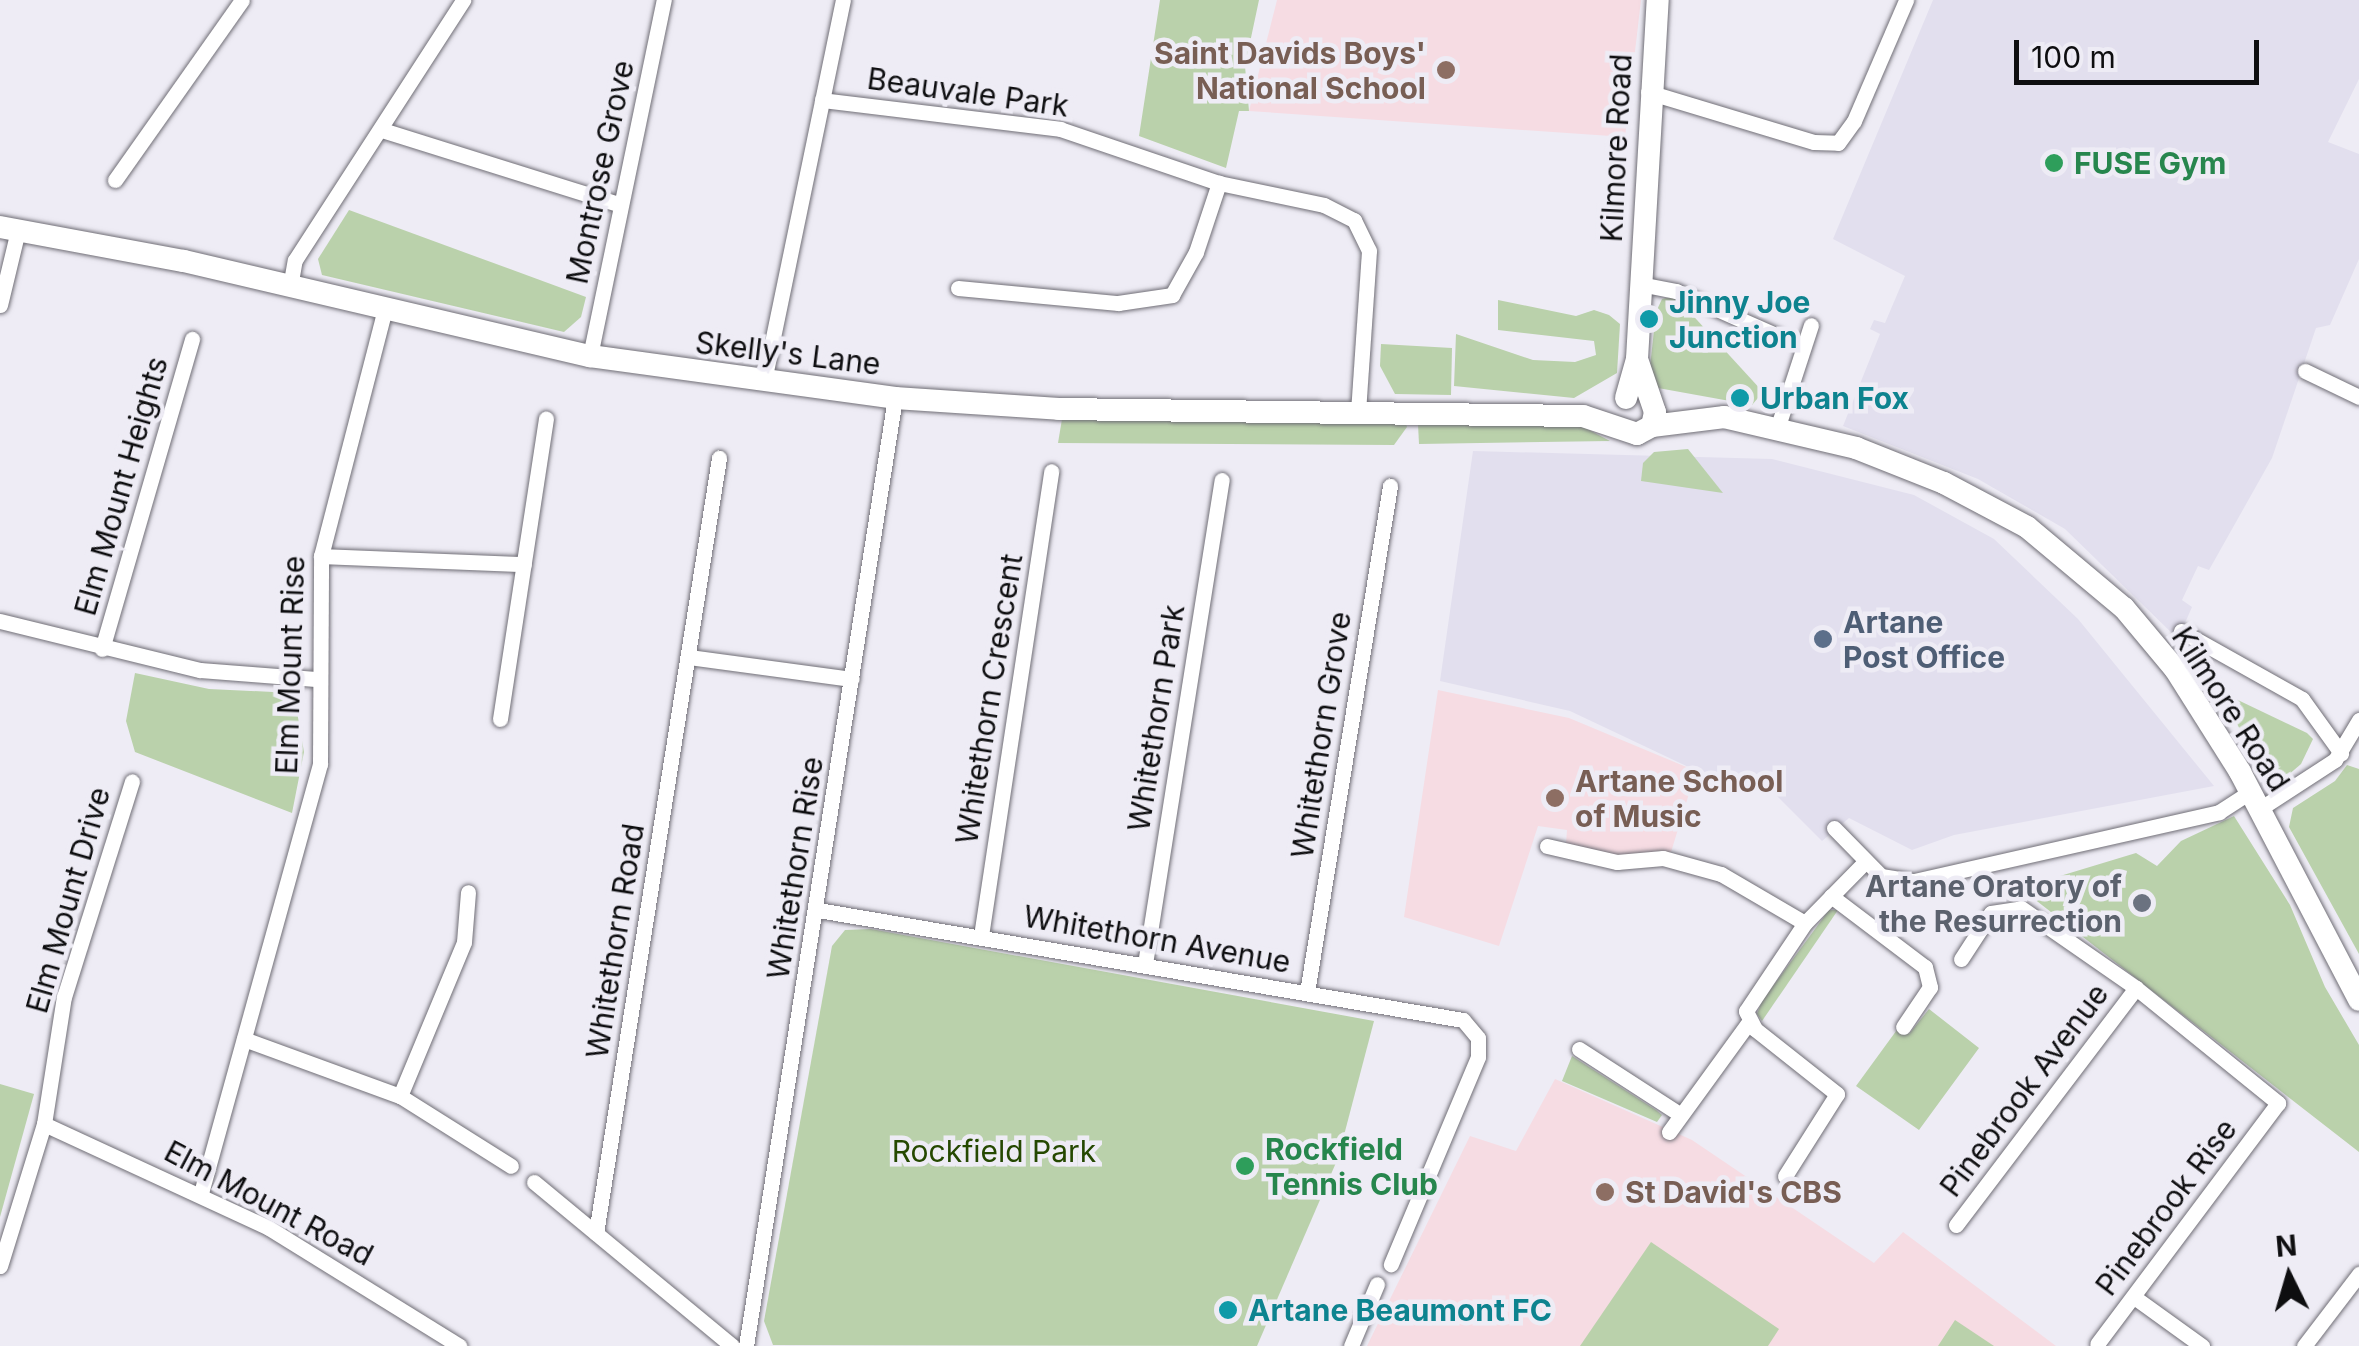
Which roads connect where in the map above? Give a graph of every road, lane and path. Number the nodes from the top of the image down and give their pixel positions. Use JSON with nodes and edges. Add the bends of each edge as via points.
{"nodes":[{"id":1,"x":242,"y":0,"type":"edge"},
{"id":2,"x":463,"y":0,"type":"edge"},
{"id":3,"x":664,"y":0,"type":"edge"},
{"id":4,"x":843,"y":0,"type":"edge"},
{"id":5,"x":1658,"y":0,"type":"edge"},
{"id":6,"x":1906,"y":0,"type":"edge"},
{"id":7,"x":1648,"y":92,"type":"junction"},
{"id":8,"x":822,"y":100,"type":"junction"},
{"id":9,"x":382,"y":130,"type":"junction"},
{"id":10,"x":115,"y":180,"type":"dead end"},
{"id":11,"x":1219,"y":184,"type":"junction"},
{"id":12,"x":621,"y":204,"type":"junction"},
{"id":13,"x":9,"y":228,"type":"edge"},
{"id":14,"x":1640,"y":284,"type":"junction"},
{"id":15,"x":290,"y":287,"type":"junction"},
{"id":16,"x":958,"y":288,"type":"dead end"},
{"id":17,"x":0,"y":305,"type":"edge"},
{"id":18,"x":384,"y":312,"type":"junction"},
{"id":19,"x":1811,"y":325,"type":"dead end"},
{"id":20,"x":1778,"y":336,"type":"dead end"},
{"id":21,"x":192,"y":339,"type":"dead end"},
{"id":22,"x":590,"y":356,"type":"junction"},
{"id":23,"x":2306,"y":371,"type":"dead end"},
{"id":24,"x":764,"y":381,"type":"junction"},
{"id":25,"x":2359,"y":396,"type":"edge"},
{"id":26,"x":895,"y":398,"type":"junction"},
{"id":27,"x":1640,"y":406,"type":"junction"},
{"id":28,"x":1358,"y":412,"type":"junction"},
{"id":29,"x":1583,"y":416,"type":"junction"},
{"id":30,"x":546,"y":418,"type":"dead end"},
{"id":31,"x":1620,"y":425,"type":"junction"},
{"id":32,"x":1778,"y":426,"type":"junction"},
{"id":33,"x":719,"y":458,"type":"dead end"},
{"id":34,"x":1051,"y":471,"type":"dead end"},
{"id":35,"x":1222,"y":480,"type":"dead end"},
{"id":36,"x":1390,"y":486,"type":"dead end"},
{"id":37,"x":321,"y":556,"type":"junction"},
{"id":38,"x":524,"y":564,"type":"junction"},
{"id":39,"x":0,"y":622,"type":"edge"},
{"id":40,"x":2182,"y":630,"type":"dead end"},
{"id":41,"x":102,"y":649,"type":"junction"},
{"id":42,"x":689,"y":657,"type":"junction"},
{"id":43,"x":316,"y":679,"type":"junction"},
{"id":44,"x":852,"y":680,"type":"junction"},
{"id":45,"x":500,"y":719,"type":"dead end"},
{"id":46,"x":2359,"y":720,"type":"edge"},
{"id":47,"x":2343,"y":749,"type":"junction"},
{"id":48,"x":2359,"y":757,"type":"edge"},
{"id":49,"x":132,"y":781,"type":"dead end"},
{"id":50,"x":2256,"y":800,"type":"junction"},
{"id":51,"x":1834,"y":828,"type":"dead end"},
{"id":52,"x":1547,"y":846,"type":"dead end"},
{"id":53,"x":1863,"y":864,"type":"junction"},
{"id":54,"x":468,"y":892,"type":"dead end"},
{"id":55,"x":1831,"y":896,"type":"junction"},
{"id":56,"x":818,"y":910,"type":"junction"},
{"id":57,"x":1805,"y":923,"type":"junction"},
{"id":58,"x":981,"y":936,"type":"junction"},
{"id":59,"x":1962,"y":959,"type":"dead end"},
{"id":60,"x":1145,"y":964,"type":"junction"},
{"id":61,"x":2136,"y":988,"type":"junction"},
{"id":62,"x":1307,"y":992,"type":"junction"},
{"id":63,"x":2359,"y":1000,"type":"edge"},
{"id":64,"x":1749,"y":1022,"type":"junction"},
{"id":65,"x":1903,"y":1027,"type":"dead end"},
{"id":66,"x":244,"y":1039,"type":"junction"},
{"id":67,"x":1579,"y":1050,"type":"dead end"},
{"id":68,"x":400,"y":1096,"type":"junction"},
{"id":69,"x":1681,"y":1114,"type":"junction"},
{"id":70,"x":44,"y":1124,"type":"junction"},
{"id":71,"x":1669,"y":1132,"type":"dead end"},
{"id":72,"x":511,"y":1166,"type":"dead end"},
{"id":73,"x":1785,"y":1176,"type":"dead end"},
{"id":74,"x":534,"y":1182,"type":"dead end"},
{"id":75,"x":202,"y":1193,"type":"junction"},
{"id":76,"x":1956,"y":1224,"type":"dead end"},
{"id":77,"x":596,"y":1233,"type":"junction"},
{"id":78,"x":0,"y":1263,"type":"edge"},
{"id":79,"x":1391,"y":1264,"type":"dead end"},
{"id":80,"x":2359,"y":1274,"type":"edge"},
{"id":81,"x":1377,"y":1284,"type":"dead end"},
{"id":82,"x":2134,"y":1297,"type":"junction"},
{"id":83,"x":2098,"y":1344,"type":"edge"},
{"id":84,"x":460,"y":1346,"type":"edge"},
{"id":85,"x":732,"y":1346,"type":"edge"},
{"id":86,"x":746,"y":1346,"type":"edge"},
{"id":87,"x":1351,"y":1346,"type":"edge"},
{"id":88,"x":2202,"y":1346,"type":"edge"},
{"id":89,"x":2304,"y":1346,"type":"edge"}],
"edges":[{"from":1,"to":10,"type":"street"},
{"from":2,"to":9,"type":"street"},
{"from":3,"to":12,"type":"street","name":"Montrose Grove"},
{"from":4,"to":8,"type":"street","name":"Beauvale Park"},
{"from":5,"to":7,"type":"street","name":"Kilmore Road"},
{"from":6,"to":7,"type":"street","via":[[1854,121],[1838,143],[1814,142]]},
{"from":7,"to":14,"type":"street","name":"Kilmore Road"},
{"from":8,"to":11,"type":"street","name":"Beauvale Park","via":[[1060,129]]},
{"from":8,"to":24,"type":"street","name":"Beauvale Park"},
{"from":9,"to":12,"type":"street"},
{"from":9,"to":15,"type":"street","via":[[295,260]]},
{"from":11,"to":16,"type":"street","via":[[1196,252],[1172,294],[1118,303]]},
{"from":11,"to":28,"type":"street","name":"Beauvale Park","via":[[1324,205],[1354,220],[1368,251]]},
{"from":12,"to":22,"type":"street","name":"Montrose Grove"},
{"from":13,"to":15,"type":"street","name":"Skelly's Lane"},
{"from":13,"to":17,"type":"street"},
{"from":14,"to":20,"type":"street","via":[[1676,291]]},
{"from":14,"to":27,"type":"street","name":"Kilmore Road"},
{"from":15,"to":18,"type":"street","name":"Skelly's Lane"},
{"from":18,"to":22,"type":"street","name":"Skelly's Lane"},
{"from":18,"to":37,"type":"street","name":"Elm Mount Rise"},
{"from":19,"to":32,"type":"street"},
{"from":21,"to":41,"type":"street","name":"Elm Mount Heights"},
{"from":22,"to":24,"type":"street","name":"Skelly's Lane"},
{"from":23,"to":25,"type":"street"},
{"from":24,"to":26,"type":"street","name":"Skelly's Lane"},
{"from":26,"to":28,"type":"street","name":"Skelly's Lane","via":[[1059,410]]},
{"from":26,"to":44,"type":"street","name":"Whitethorn Rise"},
{"from":27,"to":29,"type":"street","name":"Skelly's Lane"},
{"from":27,"to":31,"type":"street"},
{"from":27,"to":31,"type":"street","name":"Skelly's Lane","via":[[1637,434]]},
{"from":27,"to":32,"type":"street","name":"Kilmore Road"},
{"from":28,"to":29,"type":"street","name":"Skelly's Lane"},
{"from":29,"to":31,"type":"street","name":"Skelly's Lane"},
{"from":30,"to":38,"type":"street"},
{"from":32,"to":50,"type":"street","name":"Kilmore Road","via":[[1944,483],[2064,553],[2167,658]]},
{"from":33,"to":42,"type":"street","name":"Whitethorn Road"},
{"from":34,"to":58,"type":"street","name":"Whitethorn Crescent"},
{"from":35,"to":60,"type":"street","name":"Whitethorn Park"},
{"from":36,"to":62,"type":"street","name":"Whitethorn Grove"},
{"from":37,"to":38,"type":"street"},
{"from":37,"to":43,"type":"street","name":"Elm Mount Rise"},
{"from":38,"to":45,"type":"street"},
{"from":39,"to":41,"type":"street"},
{"from":40,"to":47,"type":"street","via":[[2302,699]]},
{"from":41,"to":43,"type":"street","via":[[200,670]]},
{"from":42,"to":44,"type":"street"},
{"from":42,"to":77,"type":"street","name":"Whitethorn Road"},
{"from":43,"to":66,"type":"street","name":"Elm Mount Rise","via":[[320,764]]},
{"from":44,"to":56,"type":"street","name":"Whitethorn Rise"},
{"from":46,"to":47,"type":"street"},
{"from":47,"to":48,"type":"street"},
{"from":47,"to":50,"type":"street"},
{"from":49,"to":70,"type":"street","name":"Elm Mount Drive","via":[[64,997]]},
{"from":50,"to":53,"type":"street","via":[[1958,874],[1893,880]]},
{"from":50,"to":63,"type":"street","name":"Kilmore Road"},
{"from":51,"to":53,"type":"street"},
{"from":52,"to":57,"type":"street","via":[[1617,862],[1663,858],[1721,874]]},
{"from":53,"to":55,"type":"street"},
{"from":54,"to":68,"type":"street","via":[[464,942]]},
{"from":55,"to":57,"type":"street"},
{"from":55,"to":65,"type":"street","via":[[1926,967],[1930,988]]},
{"from":56,"to":58,"type":"street","name":"Whitethorn Avenue"},
{"from":56,"to":86,"type":"street","name":"Whitethorn Rise"},
{"from":57,"to":64,"type":"street","via":[[1751,1000]]},
{"from":58,"to":60,"type":"street","name":"Whitethorn Avenue"},
{"from":59,"to":61,"type":"street","via":[[1991,913],[2016,907]]},
{"from":60,"to":62,"type":"street","name":"Whitethorn Avenue"},
{"from":61,"to":76,"type":"street","name":"Pinebrook Avenue"},
{"from":61,"to":82,"type":"street","name":"Pinebrook Rise","via":[[2278,1103]]},
{"from":62,"to":79,"type":"street","name":"Whitethorn Avenue","via":[[1450,1015],[1478,1038],[1478,1057]]},
{"from":64,"to":69,"type":"street"},
{"from":64,"to":73,"type":"street","via":[[1837,1094]]},
{"from":66,"to":68,"type":"street"},
{"from":66,"to":75,"type":"street","name":"Elm Mount Rise"},
{"from":67,"to":69,"type":"street"},
{"from":68,"to":72,"type":"street"},
{"from":69,"to":71,"type":"street"},
{"from":70,"to":75,"type":"street","name":"Elm Mount Road"},
{"from":70,"to":78,"type":"street","name":"Elm Mount Drive"},
{"from":74,"to":77,"type":"street"},
{"from":75,"to":84,"type":"street","name":"Elm Mount Road","via":[[317,1254]]},
{"from":77,"to":85,"type":"street"},
{"from":80,"to":89,"type":"street"},
{"from":81,"to":87,"type":"street"},
{"from":82,"to":83,"type":"street","name":"Pinebrook Rise"},
{"from":82,"to":88,"type":"street"}]}
